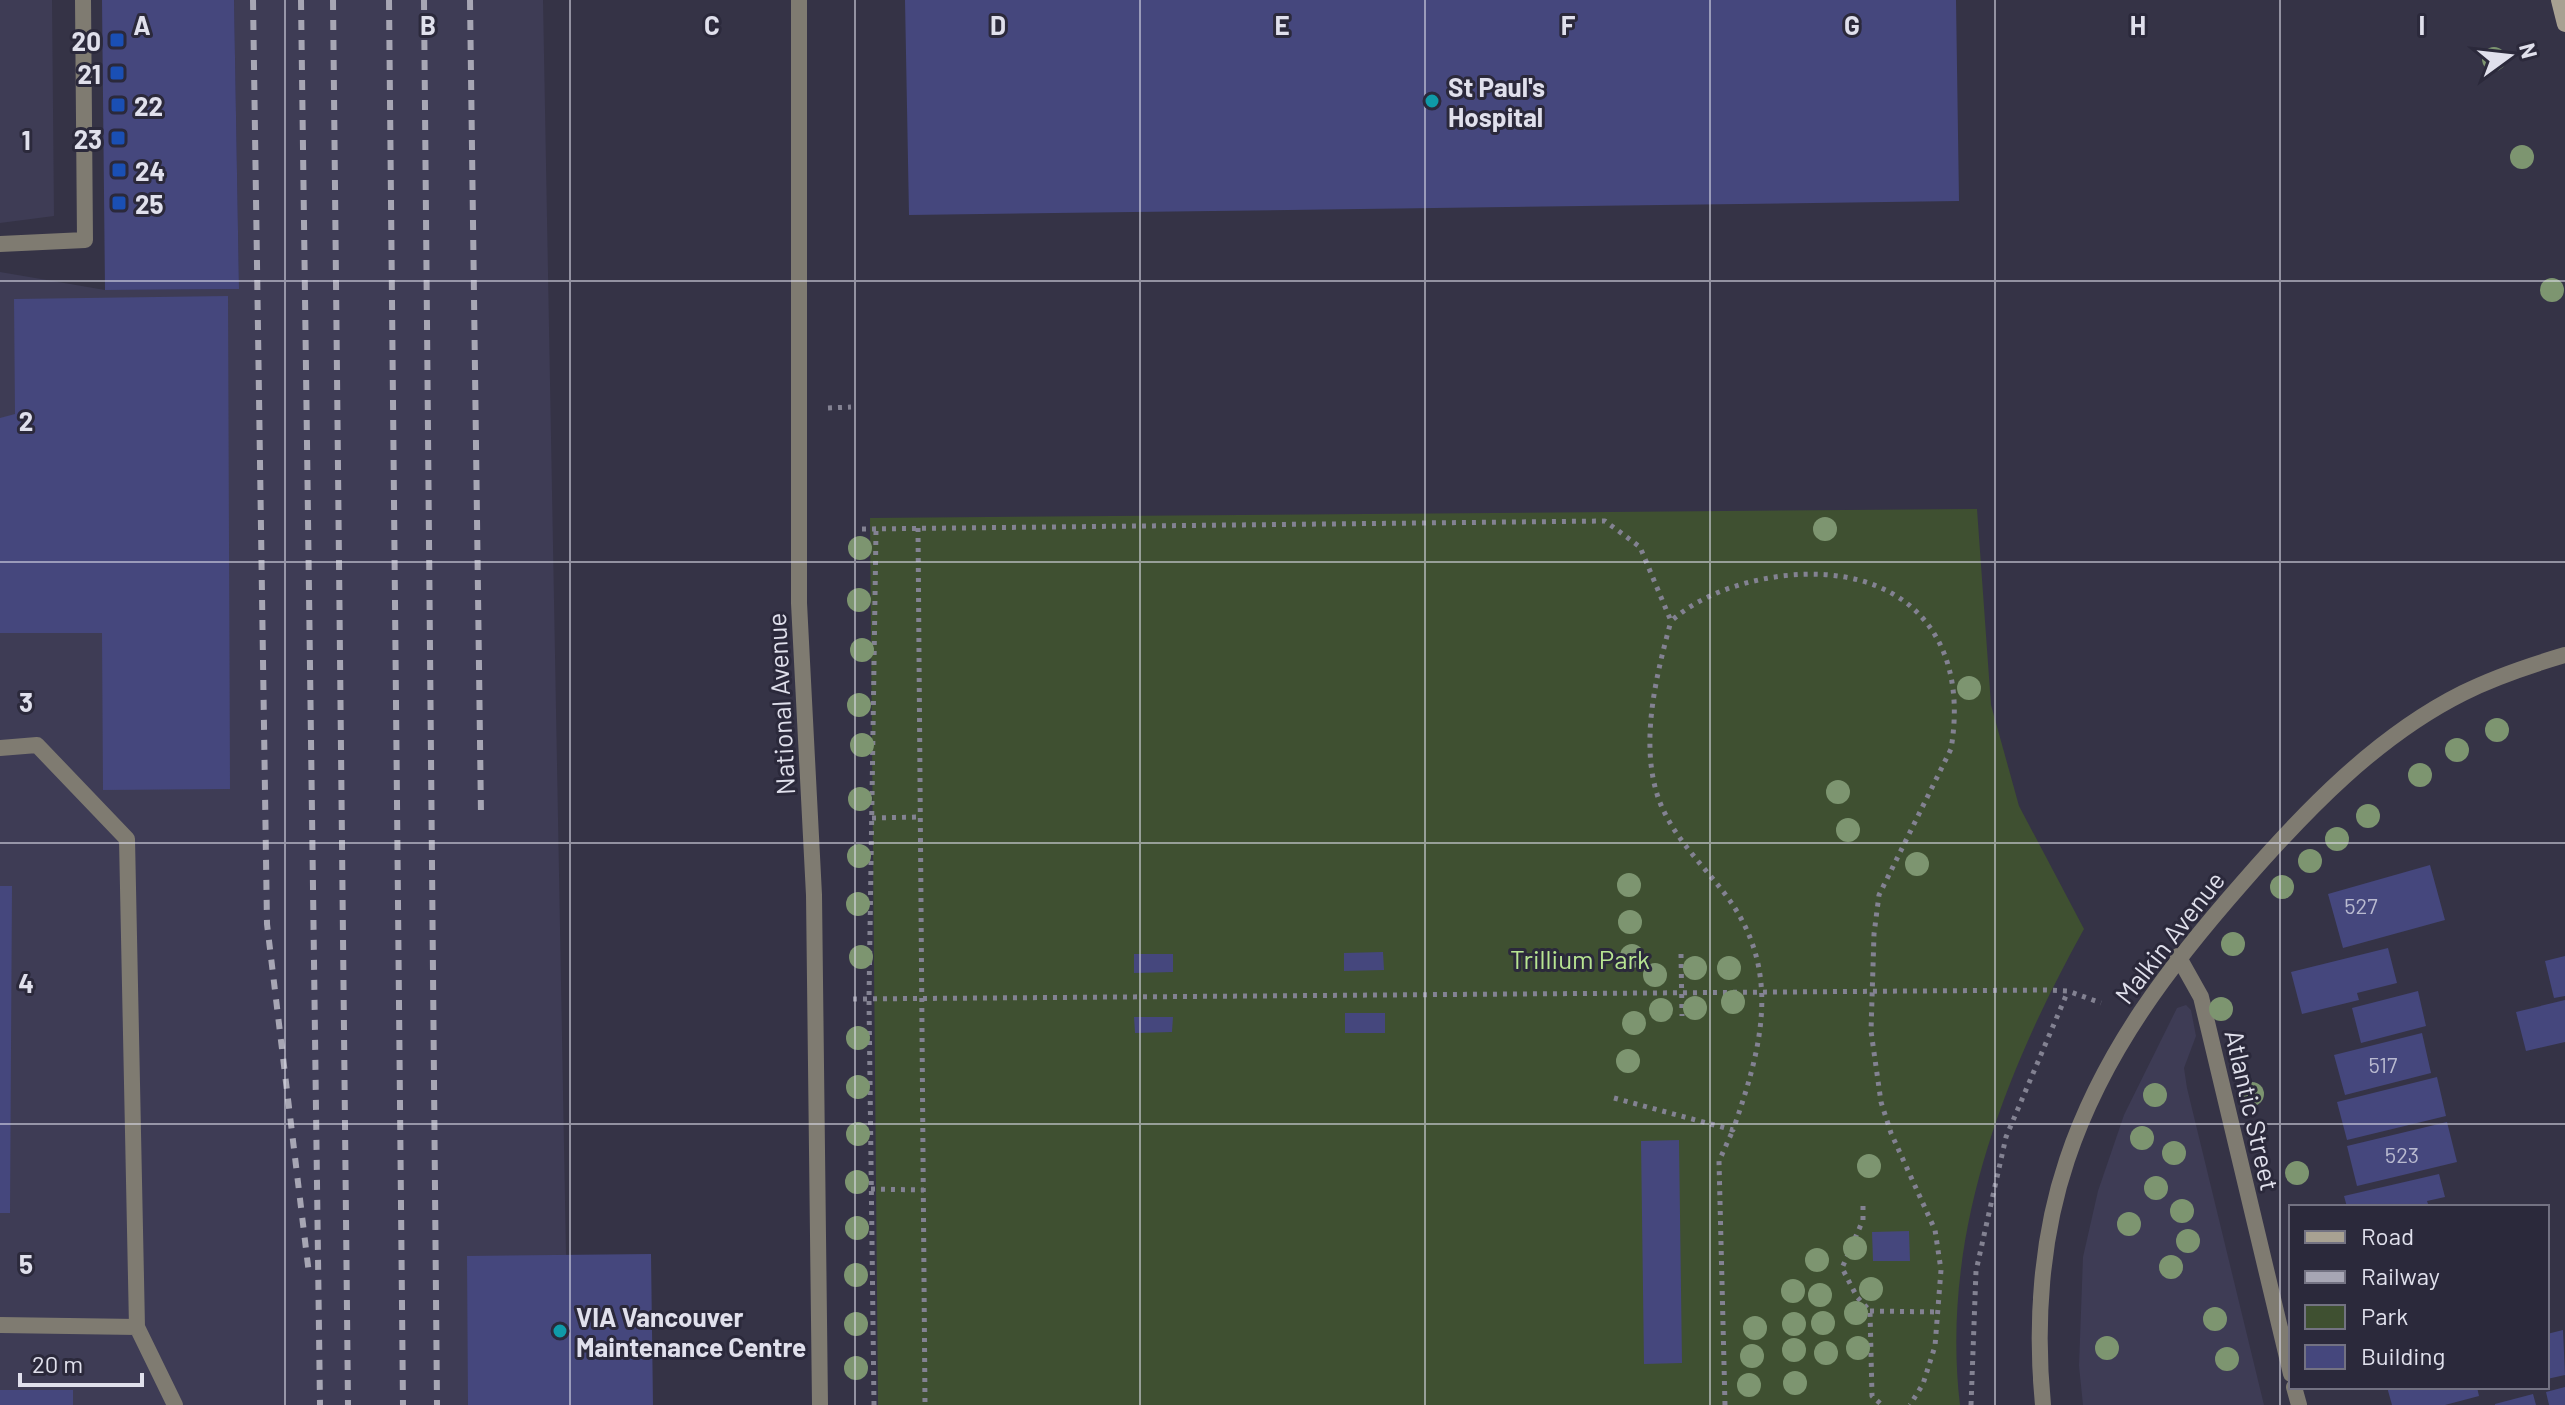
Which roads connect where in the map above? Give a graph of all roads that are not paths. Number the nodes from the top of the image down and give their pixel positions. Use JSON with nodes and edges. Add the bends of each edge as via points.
{"nodes":[{"id":1,"x":83,"y":0,"type":"edge"},
{"id":2,"x":799,"y":0,"type":"edge"},
{"id":3,"x":2559,"y":0,"type":"edge"},
{"id":4,"x":2565,"y":24,"type":"edge"},
{"id":5,"x":0,"y":244,"type":"edge"},
{"id":6,"x":2565,"y":655,"type":"edge"},
{"id":7,"x":0,"y":748,"type":"edge"},
{"id":8,"x":2178,"y":956,"type":"junction"},
{"id":9,"x":0,"y":1325,"type":"edge"},
{"id":10,"x":137,"y":1327,"type":"junction"},
{"id":11,"x":2289,"y":1366,"type":"edge"},
{"id":12,"x":175,"y":1405,"type":"edge"},
{"id":13,"x":820,"y":1405,"type":"edge"},
{"id":14,"x":2043,"y":1405,"type":"edge"}],
"edges":[{"from":1,"to":5,"type":"street","via":[[85,240]]},
{"from":2,"to":13,"type":"street","name":"National Avenue","via":[[799,603],[814,895]]},
{"from":3,"to":4,"type":"main road"},
{"from":6,"to":8,"type":"street","name":"Malkin Avenue","via":[[2463,694],[2376,751],[2275,845]]},
{"from":7,"to":10,"type":"street","via":[[37,745],[127,839]]},
{"from":8,"to":11,"type":"street","name":"Atlantic Street","via":[[2201,997]]},
{"from":8,"to":14,"type":"street","name":"Malkin Avenue","via":[[2131,1023],[2089,1102],[2065,1163],[2045,1257],[2039,1345]]},
{"from":9,"to":10,"type":"street"},
{"from":10,"to":12,"type":"street"}]}
